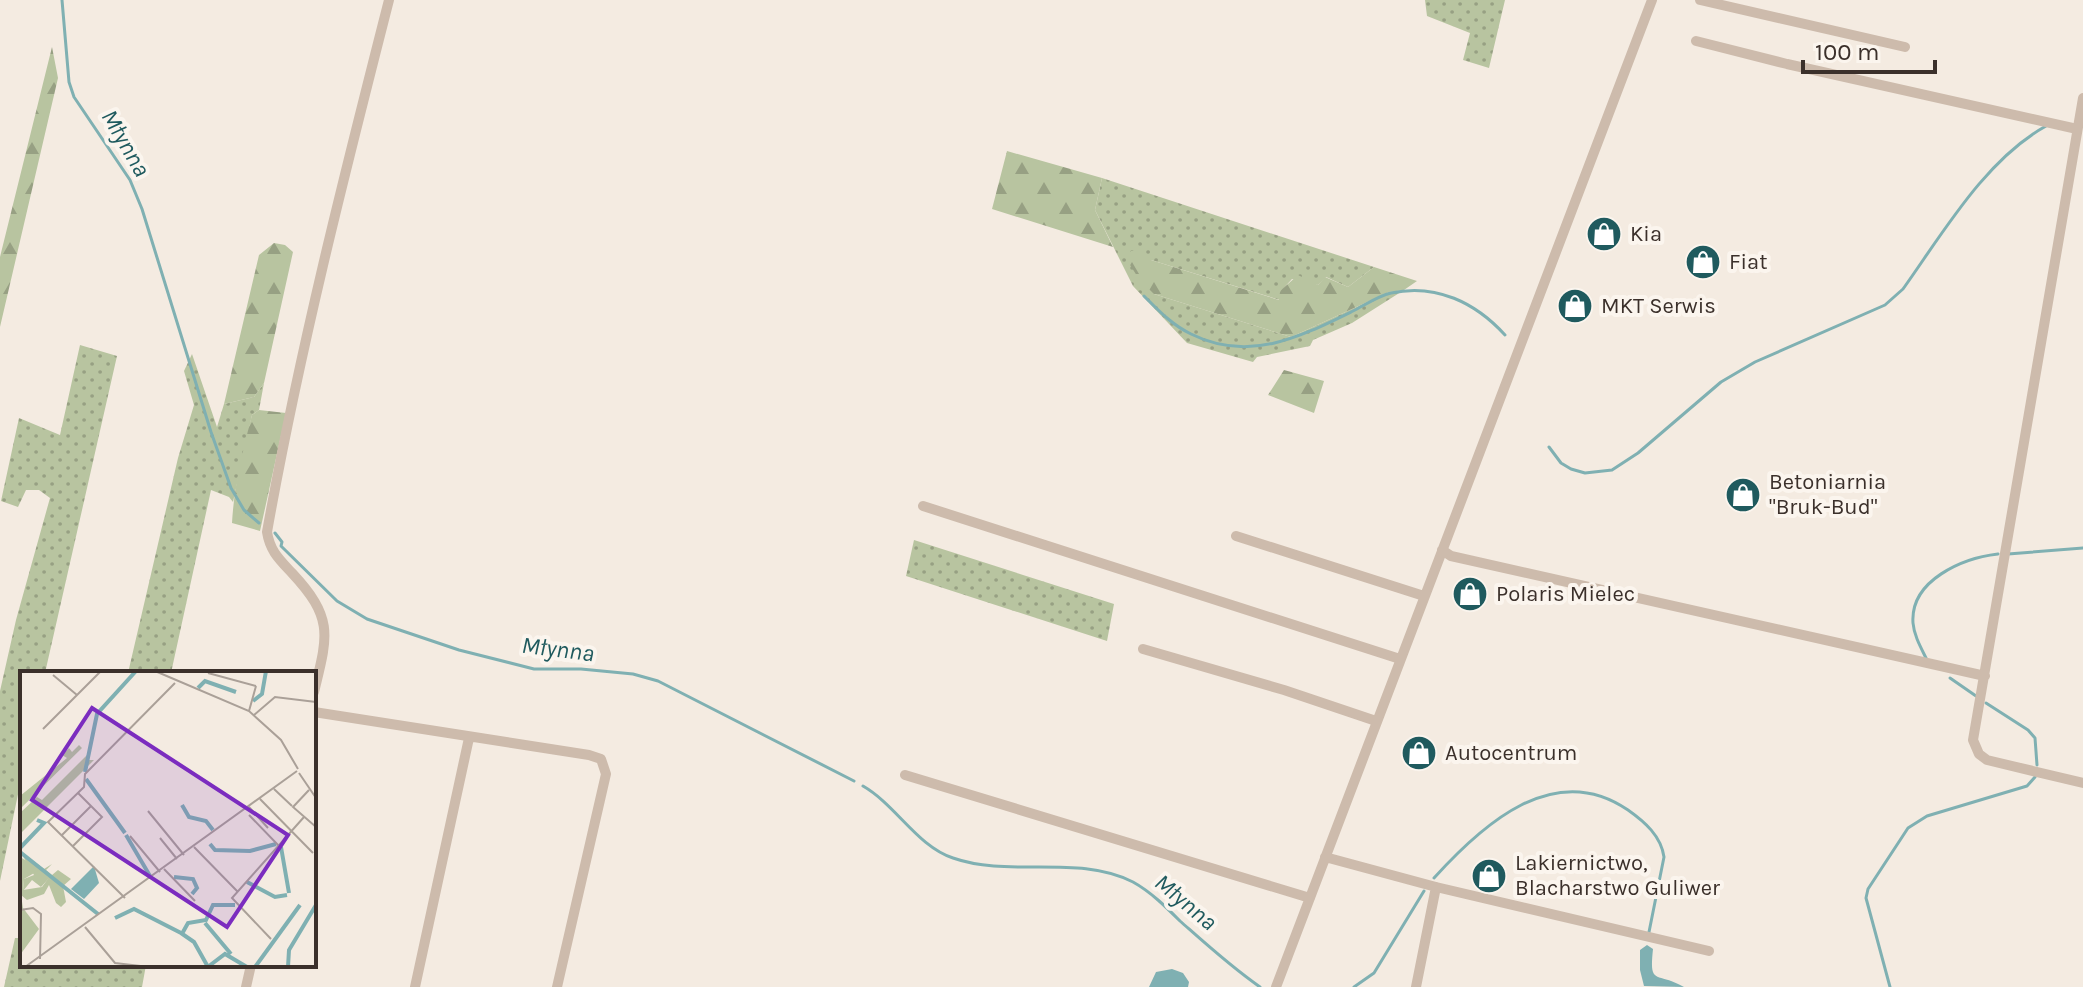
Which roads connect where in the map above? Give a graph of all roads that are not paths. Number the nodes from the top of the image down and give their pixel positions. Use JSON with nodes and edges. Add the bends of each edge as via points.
{"nodes":[{"id":1,"x":389,"y":0,"type":"edge"},
{"id":2,"x":1652,"y":0,"type":"edge"},
{"id":3,"x":1700,"y":0,"type":"edge"},
{"id":4,"x":1696,"y":41,"type":"dead end"},
{"id":5,"x":1905,"y":47,"type":"dead end"},
{"id":6,"x":2083,"y":98,"type":"edge"},
{"id":7,"x":2077,"y":129,"type":"junction"},
{"id":8,"x":923,"y":506,"type":"dead end"},
{"id":9,"x":1236,"y":536,"type":"dead end"},
{"id":10,"x":1442,"y":550,"type":"junction"},
{"id":11,"x":1424,"y":596,"type":"junction"},
{"id":12,"x":1143,"y":649,"type":"dead end"},
{"id":13,"x":1400,"y":659,"type":"junction"},
{"id":14,"x":1985,"y":676,"type":"junction"},
{"id":15,"x":316,"y":682,"type":"edge"},
{"id":16,"x":316,"y":712,"type":"edge"},
{"id":17,"x":1376,"y":721,"type":"junction"},
{"id":18,"x":469,"y":738,"type":"junction"},
{"id":19,"x":905,"y":775,"type":"dead end"},
{"id":20,"x":2083,"y":783,"type":"edge"},
{"id":21,"x":1325,"y":857,"type":"junction"},
{"id":22,"x":1436,"y":887,"type":"junction"},
{"id":23,"x":1310,"y":898,"type":"junction"},
{"id":24,"x":1709,"y":951,"type":"dead end"},
{"id":25,"x":251,"y":967,"type":"edge"},
{"id":26,"x":246,"y":987,"type":"edge"},
{"id":27,"x":415,"y":987,"type":"edge"},
{"id":28,"x":557,"y":987,"type":"edge"},
{"id":29,"x":1276,"y":987,"type":"edge"},
{"id":30,"x":1416,"y":987,"type":"edge"}],
"edges":[{"from":1,"to":15,"type":"street","via":[[285,435],[267,532],[275,557],[314,598],[322,614],[326,634]]},
{"from":2,"to":10,"type":"street"},
{"from":3,"to":5,"type":"street"},
{"from":4,"to":7,"type":"street"},
{"from":6,"to":7,"type":"street"},
{"from":7,"to":14,"type":"street"},
{"from":8,"to":13,"type":"street"},
{"from":9,"to":11,"type":"street"},
{"from":10,"to":11,"type":"street"},
{"from":10,"to":14,"type":"street"},
{"from":11,"to":13,"type":"street"},
{"from":12,"to":17,"type":"street"},
{"from":13,"to":17,"type":"street"},
{"from":14,"to":20,"type":"street","via":[[1973,740],[1979,754]]},
{"from":16,"to":18,"type":"street"},
{"from":17,"to":21,"type":"street"},
{"from":18,"to":27,"type":"street"},
{"from":18,"to":28,"type":"street","via":[[589,755],[606,767]]},
{"from":19,"to":23,"type":"street"},
{"from":21,"to":22,"type":"street"},
{"from":21,"to":23,"type":"street"},
{"from":22,"to":24,"type":"street"},
{"from":22,"to":30,"type":"street"},
{"from":23,"to":29,"type":"street"},
{"from":25,"to":26,"type":"street"}]}
